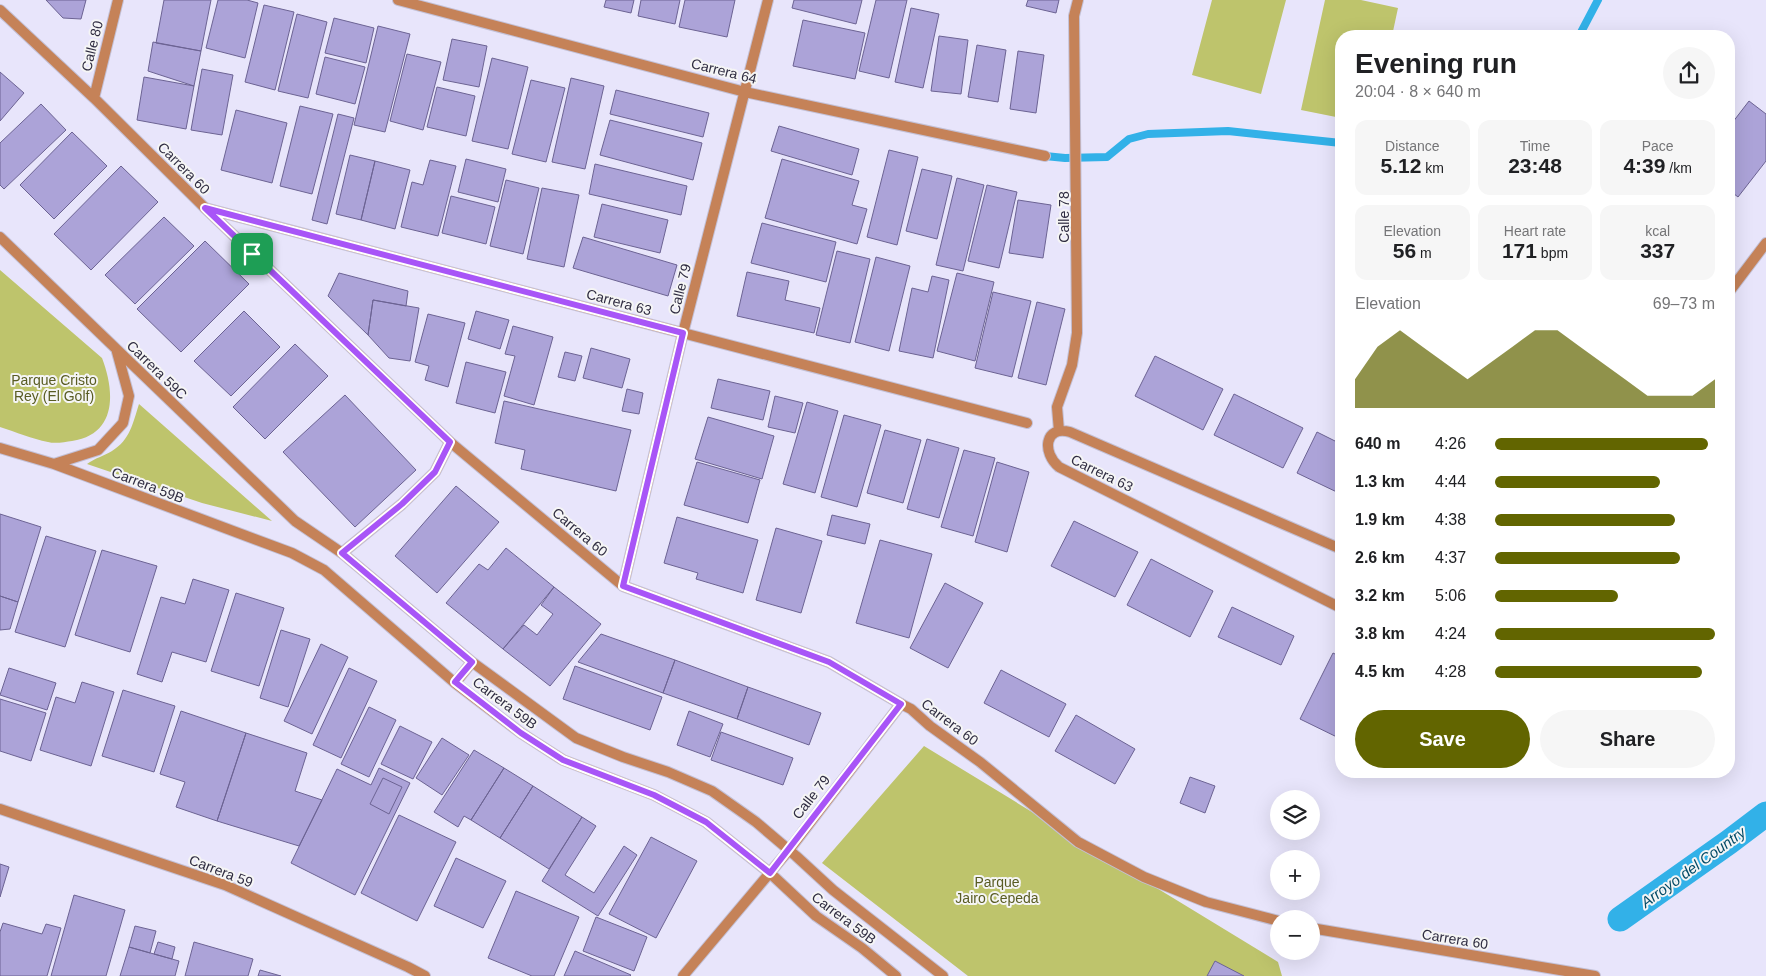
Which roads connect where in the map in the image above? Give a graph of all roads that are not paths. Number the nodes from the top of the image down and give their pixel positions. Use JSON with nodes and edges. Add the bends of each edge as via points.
{"nodes":[{"id":1,"x":118,"y":0,"type":"edge"},
{"id":2,"x":398,"y":0,"type":"edge"},
{"id":3,"x":768,"y":0,"type":"edge"},
{"id":4,"x":1078,"y":0,"type":"edge"},
{"id":5,"x":0,"y":10,"type":"edge"},
{"id":6,"x":745,"y":92,"type":"junction"},
{"id":7,"x":94,"y":98,"type":"junction"},
{"id":8,"x":1046,"y":156,"type":"dead end"},
{"id":9,"x":205,"y":208,"type":"junction"},
{"id":10,"x":0,"y":237,"type":"edge"},
{"id":11,"x":1766,"y":243,"type":"edge"},
{"id":12,"x":1735,"y":284,"type":"edge"},
{"id":13,"x":683,"y":333,"type":"junction"},
{"id":14,"x":117,"y":351,"type":"junction"},
{"id":15,"x":1027,"y":423,"type":"dead end"},
{"id":16,"x":1058,"y":431,"type":"junction"},
{"id":17,"x":450,"y":442,"type":"junction"},
{"id":18,"x":0,"y":448,"type":"edge"},
{"id":19,"x":54,"y":464,"type":"junction"},
{"id":20,"x":295,"y":522,"type":"joint"},
{"id":21,"x":1335,"y":546,"type":"edge"},
{"id":22,"x":342,"y":553,"type":"junction"},
{"id":23,"x":623,"y":586,"type":"junction"},
{"id":24,"x":1335,"y":605,"type":"edge"},
{"id":25,"x":472,"y":662,"type":"junction"},
{"id":26,"x":455,"y":682,"type":"junction"},
{"id":27,"x":901,"y":704,"type":"junction"},
{"id":28,"x":0,"y":809,"type":"edge"},
{"id":29,"x":789,"y":850,"type":"junction"},
{"id":30,"x":770,"y":873,"type":"junction"},
{"id":31,"x":1270,"y":919,"type":"edge"},
{"id":32,"x":1320,"y":930,"type":"edge"},
{"id":33,"x":425,"y":976,"type":"edge"},
{"id":34,"x":683,"y":976,"type":"edge"},
{"id":35,"x":896,"y":976,"type":"edge"},
{"id":36,"x":943,"y":976,"type":"edge"},
{"id":37,"x":1595,"y":976,"type":"edge"}],
"edges":[{"from":1,"to":7,"type":"street","name":"Calle 80"},
{"from":2,"to":6,"type":"street","name":"Carrera 64"},
{"from":3,"to":6,"type":"street","name":"Calle 79"},
{"from":4,"to":16,"type":"street","name":"Calle 78","via":[[1074,16],[1077,333],[1072,365],[1057,407]]},
{"from":5,"to":7,"type":"street","name":"Carrera 60"},
{"from":6,"to":8,"type":"street","name":"Carrera 64"},
{"from":6,"to":13,"type":"street","name":"Calle 79"},
{"from":7,"to":9,"type":"street","name":"Carrera 60"},
{"from":9,"to":13,"type":"street","name":"Carrera 63"},
{"from":9,"to":17,"type":"street","name":"Carrera 60"},
{"from":10,"to":14,"type":"street","name":"Carrera 59C"},
{"from":11,"to":12,"type":"street"},
{"from":13,"to":15,"type":"street","name":"Carrera 63"},
{"from":13,"to":23,"type":"street","name":"Calle 79"},
{"from":14,"to":19,"type":"street","via":[[129,396],[123,423],[98,450]]},
{"from":14,"to":20,"type":"street","name":"Carrera 59C"},
{"from":16,"to":21,"type":"street","name":"Carrera 63","via":[[1070,432]]},
{"from":16,"to":24,"type":"street","name":"Carrera 63","via":[[1049,438],[1048,450],[1058,467]]},
{"from":17,"to":22,"type":"street","via":[[435,472]]},
{"from":17,"to":23,"type":"street","name":"Carrera 60"},
{"from":18,"to":19,"type":"street","name":"Carrera 59B"},
{"from":19,"to":26,"type":"street","name":"Carrera 59B","via":[[292,553],[324,570]]},
{"from":20,"to":22,"type":"street","name":"Carrera 59B"},
{"from":22,"to":25,"type":"street","name":"Carrera 59B"},
{"from":23,"to":27,"type":"street","name":"Carrera 60","via":[[829,662]]},
{"from":25,"to":26,"type":"street"},
{"from":25,"to":29,"type":"street","name":"Carrera 59B","via":[[576,738],[712,791]]},
{"from":26,"to":30,"type":"street","name":"Carrera 59B","via":[[521,733],[563,760],[654,795],[706,822]]},
{"from":27,"to":29,"type":"street","name":"Calle 79"},
{"from":27,"to":31,"type":"street","name":"Carrera 60","via":[[980,762],[1078,842],[1144,877],[1206,902]]},
{"from":28,"to":33,"type":"street","name":"Carrera 59","via":[[225,885]]},
{"from":29,"to":30,"type":"street","name":"Calle 79"},
{"from":29,"to":36,"type":"street","name":"Carrera 59B","via":[[833,890]]},
{"from":30,"to":34,"type":"street","name":"Calle 79"},
{"from":30,"to":35,"type":"street","name":"Carrera 59B","via":[[816,916]]},
{"from":32,"to":37,"type":"street","name":"Carrera 60"}]}
